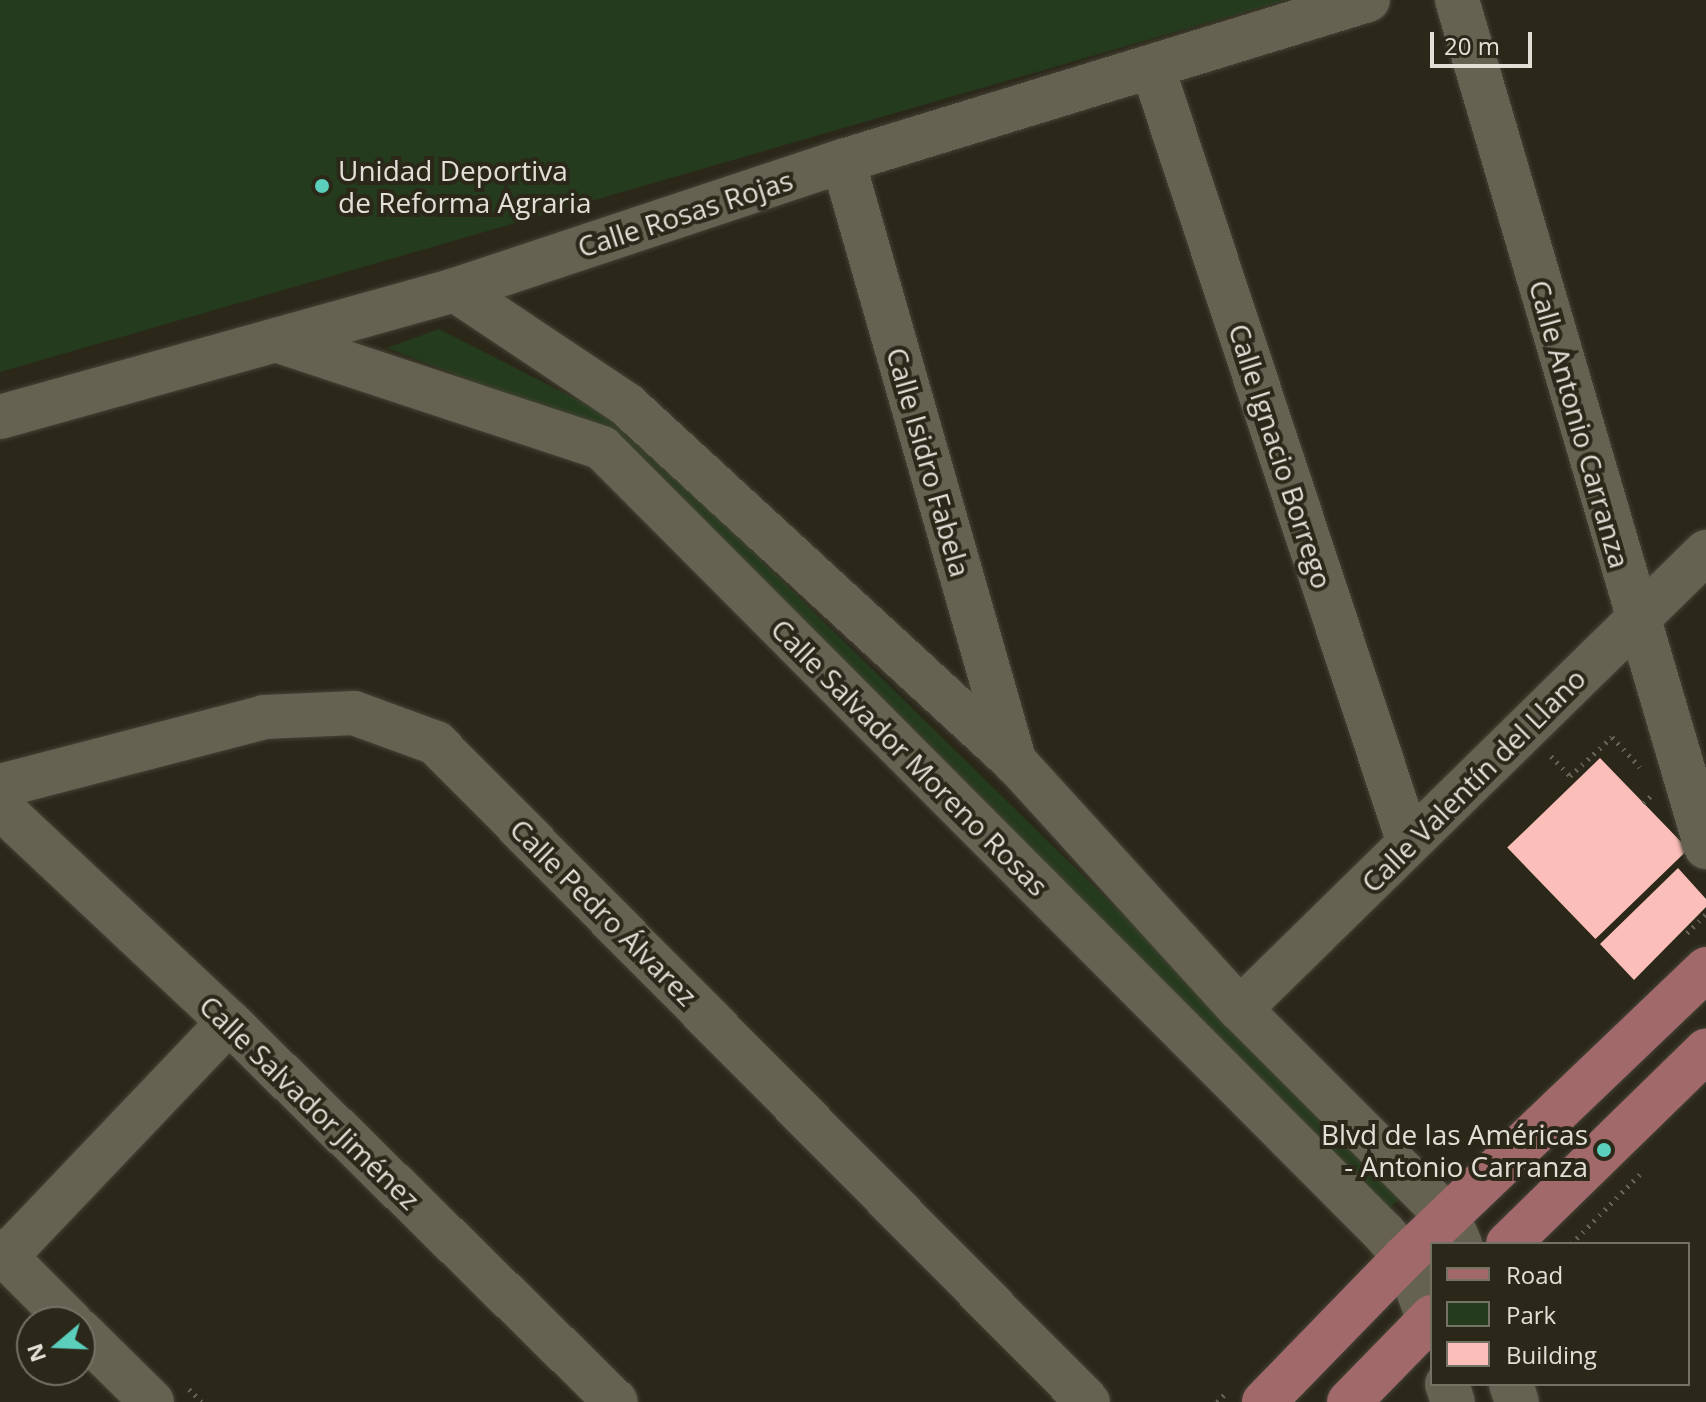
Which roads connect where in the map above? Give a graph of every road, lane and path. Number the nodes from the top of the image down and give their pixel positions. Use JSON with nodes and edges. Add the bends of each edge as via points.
{"nodes":[{"id":1,"x":1368,"y":0,"type":"edge"},
{"id":2,"x":1457,"y":0,"type":"edge"},
{"id":3,"x":1153,"y":69,"type":"junction"},
{"id":4,"x":843,"y":161,"type":"junction"},
{"id":5,"x":455,"y":290,"type":"junction"},
{"id":6,"x":276,"y":340,"type":"junction"},
{"id":7,"x":0,"y":417,"type":"edge"},
{"id":8,"x":1706,"y":552,"type":"edge"},
{"id":9,"x":1636,"y":617,"type":"junction"},
{"id":10,"x":1556,"y":761,"type":"dead end"},
{"id":11,"x":1016,"y":763,"type":"junction"},
{"id":12,"x":1650,"y":777,"type":"dead end"},
{"id":13,"x":0,"y":786,"type":"edge"},
{"id":14,"x":1660,"y":788,"type":"dead end"},
{"id":15,"x":1643,"y":803,"type":"dead end"},
{"id":16,"x":0,"y":807,"type":"edge"},
{"id":17,"x":1409,"y":843,"type":"junction"},
{"id":18,"x":1706,"y":847,"type":"edge"},
{"id":19,"x":1706,"y":969,"type":"edge"},
{"id":20,"x":1240,"y":1009,"type":"junction"},
{"id":21,"x":229,"y":1022,"type":"junction"},
{"id":22,"x":1706,"y":1051,"type":"edge"},
{"id":23,"x":1454,"y":1230,"type":"edge"},
{"id":24,"x":1432,"y":1242,"type":"edge"},
{"id":25,"x":1510,"y":1242,"type":"edge"},
{"id":26,"x":1430,"y":1243,"type":"edge"},
{"id":27,"x":3,"y":1254,"type":"edge"},
{"id":28,"x":1405,"y":1257,"type":"junction"},
{"id":29,"x":55,"y":1306,"type":"edge"},
{"id":30,"x":1430,"y":1319,"type":"edge"},
{"id":31,"x":1430,"y":1322,"type":"edge"},
{"id":32,"x":96,"y":1347,"type":"edge"},
{"id":33,"x":152,"y":1402,"type":"edge"},
{"id":34,"x":616,"y":1402,"type":"edge"},
{"id":35,"x":1088,"y":1402,"type":"edge"},
{"id":36,"x":1264,"y":1402,"type":"edge"},
{"id":37,"x":1349,"y":1402,"type":"edge"}],
"edges":[{"from":1,"to":3,"type":"street","name":"Calle Rosas Rojas"},
{"from":2,"to":9,"type":"street","name":"Calle Antonio Carranza"},
{"from":3,"to":4,"type":"street","name":"Calle Rosas Rojas"},
{"from":3,"to":17,"type":"street","name":"Calle Ignacio Borrego"},
{"from":4,"to":5,"type":"street","name":"Calle Rosas Rojas"},
{"from":4,"to":11,"type":"street","name":"Calle Isidro Fabela"},
{"from":5,"to":6,"type":"street","name":"Calle Rosas Rojas"},
{"from":5,"to":11,"type":"street","via":[[626,404]]},
{"from":6,"to":7,"type":"street","name":"Calle Rosas Rojas"},
{"from":6,"to":28,"type":"street","name":"Calle Salvador Moreno Rosas","via":[[602,448]]},
{"from":8,"to":9,"type":"street","name":"Calle Valentín del Llano"},
{"from":9,"to":17,"type":"street","name":"Calle Valentín del Llano"},
{"from":9,"to":18,"type":"street","name":"Calle Antonio Carranza"},
{"from":10,"to":12,"type":"path","via":[[1570,776],[1612,737]]},
{"from":11,"to":20,"type":"street"},
{"from":13,"to":35,"type":"street","name":"Calle Pedro Álvarez","via":[[264,717],[354,713],[436,743]]},
{"from":14,"to":15,"type":"path"},
{"from":16,"to":21,"type":"street","name":"Calle Salvador Jiménez"},
{"from":17,"to":20,"type":"street","name":"Calle Valentín del Llano"},
{"from":19,"to":23,"type":"main road"},
{"from":20,"to":23,"type":"street"},
{"from":21,"to":27,"type":"street"},
{"from":21,"to":34,"type":"street","name":"Calle Salvador Jiménez"},
{"from":22,"to":25,"type":"main road"},
{"from":23,"to":24,"type":"main road"},
{"from":26,"to":28,"type":"main road"},
{"from":27,"to":29,"type":"street"},
{"from":28,"to":30,"type":"street","name":"Calle Salvador Moreno Rosas"},
{"from":28,"to":36,"type":"main road"},
{"from":31,"to":37,"type":"main road"},
{"from":32,"to":33,"type":"street"}]}
